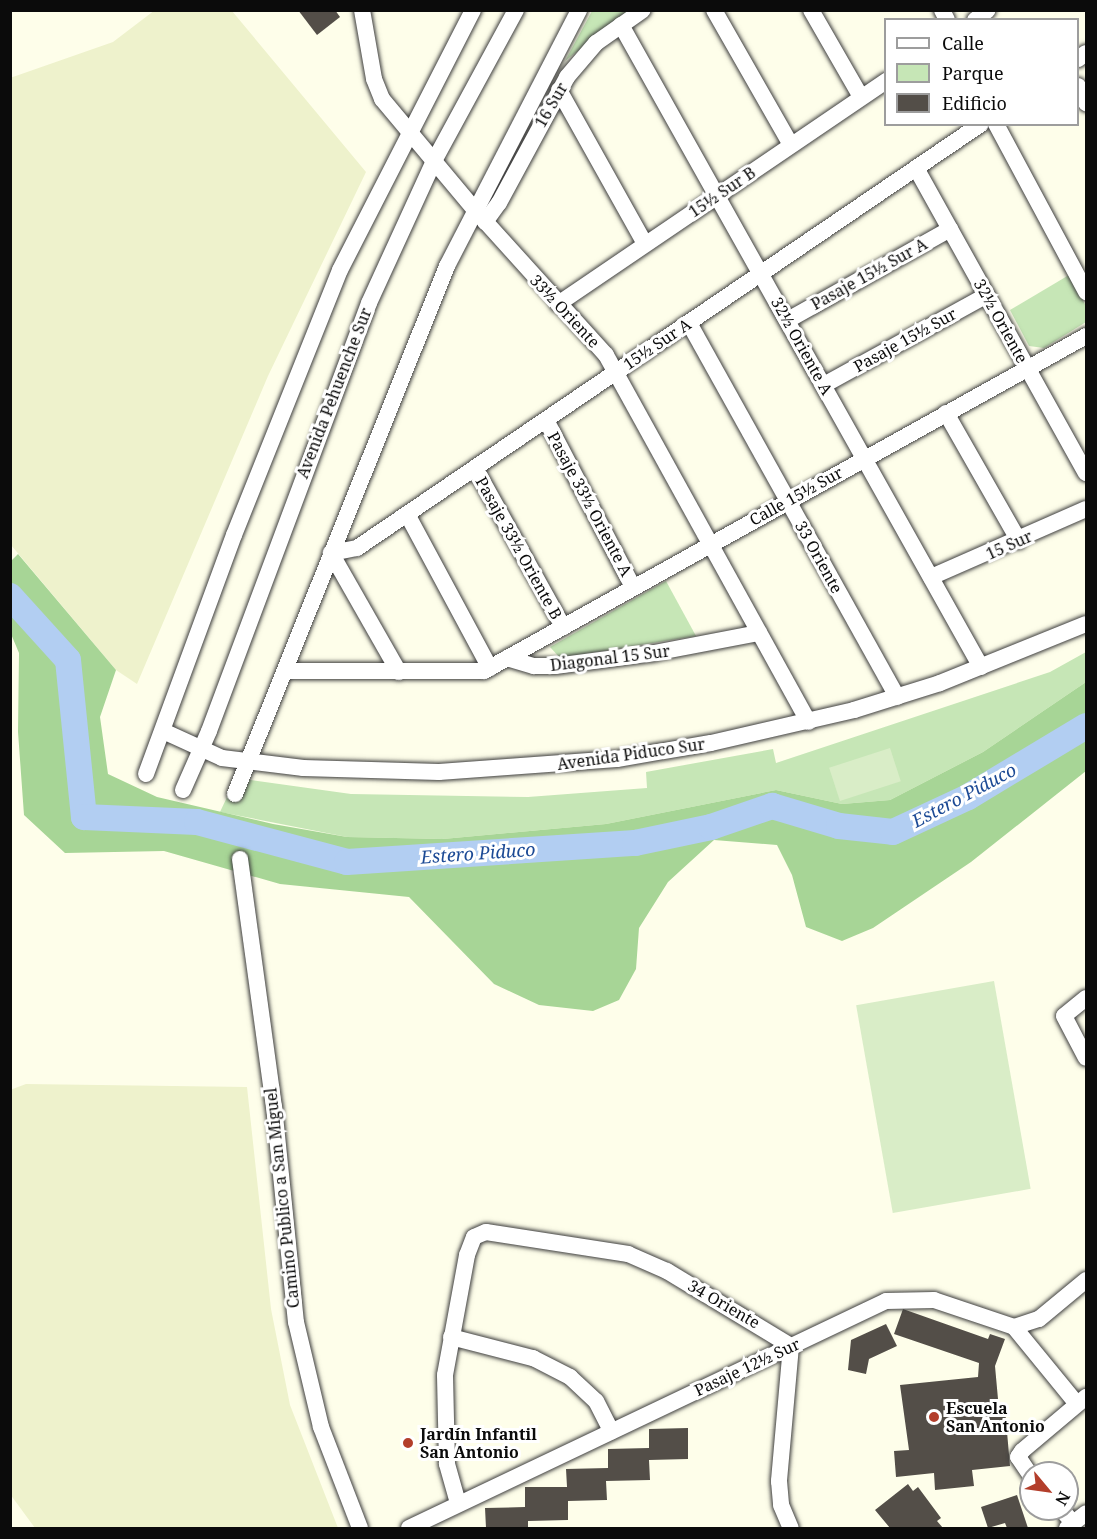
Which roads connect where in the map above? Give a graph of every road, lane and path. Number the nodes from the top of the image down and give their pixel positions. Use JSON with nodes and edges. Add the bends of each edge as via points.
{"nodes":[{"id":1,"x":362,"y":10,"type":"edge"},
{"id":2,"x":473,"y":10,"type":"edge"},
{"id":3,"x":516,"y":10,"type":"edge"},
{"id":4,"x":579,"y":10,"type":"edge"},
{"id":5,"x":643,"y":10,"type":"edge"},
{"id":6,"x":714,"y":10,"type":"edge"},
{"id":7,"x":812,"y":11,"type":"edge"},
{"id":8,"x":621,"y":25,"type":"junction"},
{"id":9,"x":884,"y":82,"type":"edge"},
{"id":10,"x":559,"y":90,"type":"junction"},
{"id":11,"x":861,"y":98,"type":"junction"},
{"id":12,"x":978,"y":126,"type":"edge"},
{"id":13,"x":997,"y":126,"type":"edge"},
{"id":14,"x":408,"y":132,"type":"junction"},
{"id":15,"x":791,"y":145,"type":"junction"},
{"id":16,"x":434,"y":161,"type":"junction"},
{"id":17,"x":916,"y":168,"type":"junction"},
{"id":18,"x":719,"y":194,"type":"junction"},
{"id":19,"x":479,"y":216,"type":"junction"},
{"id":20,"x":950,"y":229,"type":"junction"},
{"id":21,"x":645,"y":244,"type":"junction"},
{"id":22,"x":762,"y":273,"type":"junction"},
{"id":23,"x":1086,"y":292,"type":"edge"},
{"id":24,"x":987,"y":295,"type":"junction"},
{"id":25,"x":558,"y":304,"type":"junction"},
{"id":26,"x":788,"y":320,"type":"junction"},
{"id":27,"x":689,"y":323,"type":"junction"},
{"id":28,"x":1086,"y":336,"type":"edge"},
{"id":29,"x":1027,"y":367,"type":"junction"},
{"id":30,"x":615,"y":373,"type":"junction"},
{"id":31,"x":824,"y":385,"type":"junction"},
{"id":32,"x":946,"y":413,"type":"junction"},
{"id":33,"x":546,"y":420,"type":"junction"},
{"id":34,"x":863,"y":458,"type":"junction"},
{"id":35,"x":475,"y":468,"type":"junction"},
{"id":36,"x":1086,"y":472,"type":"edge"},
{"id":37,"x":788,"y":501,"type":"junction"},
{"id":38,"x":1086,"y":509,"type":"edge"},
{"id":39,"x":407,"y":514,"type":"junction"},
{"id":40,"x":1019,"y":541,"type":"junction"},
{"id":41,"x":709,"y":545,"type":"junction"},
{"id":42,"x":331,"y":553,"type":"junction"},
{"id":43,"x":931,"y":577,"type":"junction"},
{"id":44,"x":633,"y":587,"type":"junction"},
{"id":45,"x":1086,"y":624,"type":"edge"},
{"id":46,"x":563,"y":627,"type":"junction"},
{"id":47,"x":759,"y":633,"type":"junction"},
{"id":48,"x":507,"y":658,"type":"junction"},
{"id":49,"x":981,"y":667,"type":"junction"},
{"id":50,"x":490,"y":668,"type":"junction"},
{"id":51,"x":285,"y":671,"type":"junction"},
{"id":52,"x":399,"y":672,"type":"junction"},
{"id":53,"x":897,"y":697,"type":"junction"},
{"id":54,"x":809,"y":722,"type":"junction"},
{"id":55,"x":163,"y":731,"type":"junction"},
{"id":56,"x":201,"y":750,"type":"junction"},
{"id":57,"x":248,"y":764,"type":"junction"},
{"id":58,"x":146,"y":774,"type":"dead end"},
{"id":59,"x":183,"y":790,"type":"dead end"},
{"id":60,"x":235,"y":794,"type":"dead end"},
{"id":61,"x":240,"y":859,"type":"dead end"},
{"id":62,"x":1086,"y":998,"type":"edge"},
{"id":63,"x":1086,"y":1058,"type":"edge"},
{"id":64,"x":1086,"y":1280,"type":"edge"},
{"id":65,"x":1014,"y":1327,"type":"junction"},
{"id":66,"x":451,"y":1337,"type":"junction"},
{"id":67,"x":791,"y":1346,"type":"junction"},
{"id":68,"x":1082,"y":1400,"type":"edge"},
{"id":69,"x":611,"y":1431,"type":"junction"},
{"id":70,"x":1021,"y":1461,"type":"edge"},
{"id":71,"x":458,"y":1503,"type":"junction"},
{"id":72,"x":360,"y":1528,"type":"edge"},
{"id":73,"x":409,"y":1528,"type":"edge"},
{"id":74,"x":791,"y":1528,"type":"edge"}],
"edges":[{"from":1,"to":14,"type":"street","name":"33½ Oriente","via":[[374,79],[382,99]]},
{"from":2,"to":14,"type":"street"},
{"from":3,"to":16,"type":"street","name":"Avenida Pehuenche Sur"},
{"from":4,"to":19,"type":"street"},
{"from":5,"to":8,"type":"street","name":"16 Sur"},
{"from":6,"to":15,"type":"street"},
{"from":7,"to":11,"type":"street"},
{"from":8,"to":10,"type":"street","name":"16 Sur","via":[[596,43]]},
{"from":8,"to":18,"type":"street","name":"32½ Oriente A"},
{"from":9,"to":11,"type":"street","name":"15½ Sur B"},
{"from":10,"to":19,"type":"street","name":"16 Sur","via":[[499,203]]},
{"from":10,"to":21,"type":"street"},
{"from":11,"to":15,"type":"street","name":"15½ Sur B"},
{"from":12,"to":17,"type":"street","name":"15½ Sur A"},
{"from":13,"to":23,"type":"street"},
{"from":14,"to":16,"type":"street","name":"33½ Oriente"},
{"from":14,"to":55,"type":"street","via":[[340,270],[234,535]]},
{"from":15,"to":18,"type":"street","name":"15½ Sur B"},
{"from":16,"to":19,"type":"street","name":"33½ Oriente"},
{"from":16,"to":56,"type":"street","name":"Avenida Pehuenche Sur","via":[[332,393]]},
{"from":17,"to":20,"type":"street","name":"32½ Oriente"},
{"from":17,"to":22,"type":"street","name":"15½ Sur A"},
{"from":18,"to":21,"type":"street","name":"15½ Sur B"},
{"from":18,"to":22,"type":"street","name":"32½ Oriente A"},
{"from":19,"to":25,"type":"street","name":"33½ Oriente"},
{"from":19,"to":42,"type":"street","via":[[399,377]]},
{"from":20,"to":24,"type":"street","name":"32½ Oriente"},
{"from":20,"to":26,"type":"street","name":"Pasaje 15½ Sur A"},
{"from":21,"to":25,"type":"street","name":"15½ Sur B"},
{"from":22,"to":26,"type":"street","name":"32½ Oriente A"},
{"from":22,"to":27,"type":"street","name":"15½ Sur A"},
{"from":24,"to":29,"type":"street","name":"32½ Oriente"},
{"from":24,"to":31,"type":"street","name":"Pasaje 15½ Sur"},
{"from":25,"to":30,"type":"street","name":"33½ Oriente","via":[[598,345]]},
{"from":26,"to":31,"type":"street","name":"32½ Oriente A"},
{"from":27,"to":30,"type":"street","name":"15½ Sur A"},
{"from":27,"to":37,"type":"street","name":"33 Oriente"},
{"from":28,"to":29,"type":"street","name":"Calle 15½ Sur"},
{"from":29,"to":32,"type":"street","name":"Calle 15½ Sur"},
{"from":29,"to":36,"type":"street","name":"32½ Oriente"},
{"from":30,"to":33,"type":"street","name":"15½ Sur A"},
{"from":30,"to":41,"type":"street","name":"33½ Oriente"},
{"from":31,"to":34,"type":"street","name":"32½ Oriente A"},
{"from":32,"to":34,"type":"street","name":"Calle 15½ Sur"},
{"from":32,"to":40,"type":"street"},
{"from":33,"to":35,"type":"street","name":"15½ Sur A"},
{"from":33,"to":44,"type":"street","name":"Pasaje 33½ Oriente A"},
{"from":34,"to":37,"type":"street","name":"Calle 15½ Sur"},
{"from":34,"to":43,"type":"street","name":"32½ Oriente A"},
{"from":35,"to":39,"type":"street","name":"15½ Sur A"},
{"from":35,"to":46,"type":"street","name":"Pasaje 33½ Oriente B"},
{"from":37,"to":41,"type":"street","name":"Calle 15½ Sur"},
{"from":37,"to":53,"type":"street","name":"33 Oriente"},
{"from":38,"to":40,"type":"street","name":"15 Sur"},
{"from":39,"to":42,"type":"street","name":"15½ Sur A","via":[[351,552]]},
{"from":39,"to":50,"type":"street"},
{"from":40,"to":43,"type":"street","name":"15 Sur"},
{"from":41,"to":44,"type":"street","name":"Calle 15½ Sur"},
{"from":41,"to":47,"type":"street","name":"33½ Oriente"},
{"from":42,"to":51,"type":"street"},
{"from":42,"to":52,"type":"street"},
{"from":43,"to":49,"type":"street","name":"32½ Oriente A"},
{"from":44,"to":46,"type":"street","name":"Calle 15½ Sur"},
{"from":45,"to":49,"type":"street","name":"Avenida Piduco Sur"},
{"from":46,"to":48,"type":"street","name":"Calle 15½ Sur"},
{"from":47,"to":48,"type":"street","name":"Diagonal 15 Sur","via":[[555,666],[534,666]]},
{"from":47,"to":54,"type":"street","name":"33½ Oriente"},
{"from":48,"to":50,"type":"street"},
{"from":49,"to":53,"type":"street","name":"Avenida Piduco Sur"},
{"from":50,"to":52,"type":"street","via":[[471,673]]},
{"from":51,"to":52,"type":"street"},
{"from":51,"to":57,"type":"street"},
{"from":53,"to":54,"type":"street","name":"Avenida Piduco Sur"},
{"from":54,"to":57,"type":"street","name":"Avenida Piduco Sur","via":[[662,752],[526,768],[397,772]]},
{"from":55,"to":56,"type":"street","name":"Avenida Piduco Sur"},
{"from":55,"to":58,"type":"street"},
{"from":56,"to":57,"type":"street","name":"Avenida Piduco Sur"},
{"from":56,"to":59,"type":"street","name":"Avenida Pehuenche Sur"},
{"from":57,"to":60,"type":"street"},
{"from":61,"to":72,"type":"street","name":"Camino Publico a San Miguel","via":[[274,1106],[296,1322],[321,1427]]},
{"from":62,"to":63,"type":"street","via":[[1064,1016]]},
{"from":64,"to":65,"type":"street","via":[[1040,1319]]},
{"from":65,"to":67,"type":"street","name":"Pasaje 12½ Sur","via":[[934,1300],[908,1299],[886,1301]]},
{"from":65,"to":68,"type":"street"},
{"from":66,"to":67,"type":"street","name":"34 Oriente","via":[[467,1255],[474,1236],[486,1232],[628,1254],[667,1271]]},
{"from":66,"to":69,"type":"street","via":[[533,1358],[570,1377],[596,1401]]},
{"from":66,"to":71,"type":"street","via":[[444,1416],[450,1486]]},
{"from":67,"to":69,"type":"street","name":"Pasaje 12½ Sur"},
{"from":67,"to":74,"type":"street","via":[[779,1493]]},
{"from":68,"to":70,"type":"street","via":[[1018,1457]]},
{"from":69,"to":71,"type":"street","name":"Pasaje 12½ Sur"},
{"from":71,"to":73,"type":"street","name":"Pasaje 12½ Sur"}]}
